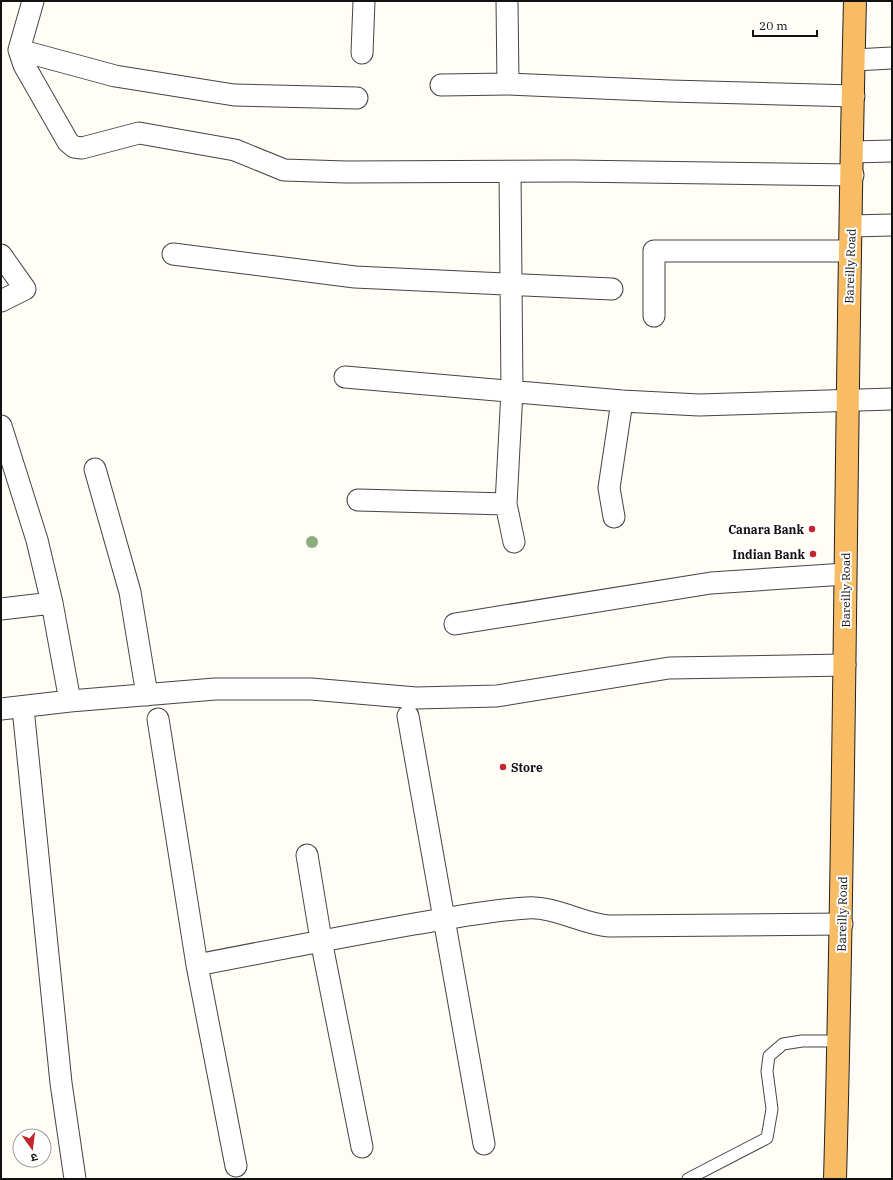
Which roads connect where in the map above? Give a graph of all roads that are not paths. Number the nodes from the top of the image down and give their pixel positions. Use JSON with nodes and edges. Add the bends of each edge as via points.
{"nodes":[{"id":1,"x":33,"y":1,"type":"edge"},
{"id":2,"x":364,"y":1,"type":"edge"},
{"id":3,"x":507,"y":1,"type":"edge"},
{"id":4,"x":855,"y":1,"type":"edge"},
{"id":5,"x":19,"y":50,"type":"junction"},
{"id":6,"x":362,"y":53,"type":"dead end"},
{"id":7,"x":892,"y":58,"type":"edge"},
{"id":8,"x":854,"y":60,"type":"junction"},
{"id":9,"x":508,"y":84,"type":"junction"},
{"id":10,"x":440,"y":85,"type":"dead end"},
{"id":11,"x":854,"y":96,"type":"junction"},
{"id":12,"x":357,"y":98,"type":"dead end"},
{"id":13,"x":892,"y":151,"type":"edge"},
{"id":14,"x":853,"y":152,"type":"junction"},
{"id":15,"x":510,"y":172,"type":"junction"},
{"id":16,"x":853,"y":175,"type":"junction"},
{"id":17,"x":892,"y":225,"type":"edge"},
{"id":18,"x":851,"y":226,"type":"junction"},
{"id":19,"x":849,"y":251,"type":"junction"},
{"id":20,"x":173,"y":254,"type":"dead end"},
{"id":21,"x":1,"y":255,"type":"edge"},
{"id":22,"x":510,"y":286,"type":"junction"},
{"id":23,"x":612,"y":289,"type":"dead end"},
{"id":24,"x":1,"y":301,"type":"edge"},
{"id":25,"x":654,"y":316,"type":"dead end"},
{"id":26,"x":345,"y":377,"type":"dead end"},
{"id":27,"x":512,"y":391,"type":"junction"},
{"id":28,"x":892,"y":399,"type":"edge"},
{"id":29,"x":847,"y":400,"type":"junction"},
{"id":30,"x":622,"y":401,"type":"junction"},
{"id":31,"x":2,"y":431,"type":"edge"},
{"id":32,"x":95,"y":469,"type":"dead end"},
{"id":33,"x":358,"y":500,"type":"dead end"},
{"id":34,"x":506,"y":504,"type":"junction"},
{"id":35,"x":614,"y":517,"type":"dead end"},
{"id":36,"x":514,"y":542,"type":"dead end"},
{"id":37,"x":845,"y":574,"type":"junction"},
{"id":38,"x":52,"y":603,"type":"junction"},
{"id":39,"x":1,"y":609,"type":"edge"},
{"id":40,"x":455,"y":624,"type":"dead end"},
{"id":41,"x":845,"y":664,"type":"junction"},
{"id":42,"x":147,"y":695,"type":"junction"},
{"id":43,"x":70,"y":701,"type":"junction"},
{"id":44,"x":23,"y":708,"type":"junction"},
{"id":45,"x":1,"y":709,"type":"edge"},
{"id":46,"x":408,"y":716,"type":"dead end"},
{"id":47,"x":158,"y":719,"type":"dead end"},
{"id":48,"x":307,"y":855,"type":"dead end"},
{"id":49,"x":444,"y":919,"type":"junction"},
{"id":50,"x":842,"y":924,"type":"junction"},
{"id":51,"x":321,"y":940,"type":"junction"},
{"id":52,"x":197,"y":965,"type":"junction"},
{"id":53,"x":839,"y":1042,"type":"junction"},
{"id":54,"x":484,"y":1144,"type":"dead end"},
{"id":55,"x":362,"y":1148,"type":"dead end"},
{"id":56,"x":236,"y":1166,"type":"dead end"},
{"id":57,"x":75,"y":1179,"type":"edge"},
{"id":58,"x":688,"y":1179,"type":"edge"},
{"id":59,"x":835,"y":1179,"type":"edge"}],
"edges":[{"from":1,"to":5,"type":"street"},
{"from":2,"to":6,"type":"street"},
{"from":3,"to":9,"type":"street"},
{"from":4,"to":8,"type":"highway","name":"Bareilly Road"},
{"from":5,"to":12,"type":"street","via":[[115,76],[234,95]]},
{"from":5,"to":15,"type":"street","via":[[24,65],[68,142],[74,147],[82,148],[139,133],[235,150],[284,170]]},
{"from":7,"to":8,"type":"street"},
{"from":8,"to":11,"type":"highway","name":"Bareilly Road"},
{"from":9,"to":10,"type":"street"},
{"from":9,"to":11,"type":"street"},
{"from":11,"to":14,"type":"highway","name":"Bareilly Road"},
{"from":13,"to":14,"type":"street"},
{"from":14,"to":16,"type":"highway","name":"Bareilly Road"},
{"from":15,"to":16,"type":"street"},
{"from":15,"to":22,"type":"street"},
{"from":16,"to":18,"type":"highway","name":"Bareilly Road"},
{"from":17,"to":18,"type":"street"},
{"from":18,"to":19,"type":"highway","name":"Bareilly Road"},
{"from":19,"to":25,"type":"street","via":[[654,251]]},
{"from":19,"to":29,"type":"highway","name":"Bareilly Road"},
{"from":20,"to":22,"type":"street","via":[[355,277]]},
{"from":21,"to":24,"type":"street","via":[[25,289]]},
{"from":22,"to":23,"type":"street"},
{"from":22,"to":27,"type":"street"},
{"from":26,"to":27,"type":"street"},
{"from":27,"to":30,"type":"street"},
{"from":27,"to":34,"type":"street"},
{"from":28,"to":29,"type":"street"},
{"from":29,"to":30,"type":"street","via":[[700,405]]},
{"from":29,"to":37,"type":"highway","name":"Bareilly Road"},
{"from":30,"to":35,"type":"street","via":[[609,488]]},
{"from":31,"to":38,"type":"street","via":[[37,540]]},
{"from":32,"to":42,"type":"street","via":[[130,592]]},
{"from":33,"to":34,"type":"street"},
{"from":34,"to":36,"type":"street"},
{"from":37,"to":40,"type":"street","via":[[711,583]]},
{"from":37,"to":41,"type":"highway","name":"Bareilly Road"},
{"from":38,"to":39,"type":"street"},
{"from":38,"to":43,"type":"street"},
{"from":41,"to":42,"type":"street","via":[[669,668],[497,696],[416,698],[311,688],[215,689]]},
{"from":41,"to":50,"type":"highway","name":"Bareilly Road"},
{"from":42,"to":43,"type":"street"},
{"from":43,"to":44,"type":"street"},
{"from":44,"to":45,"type":"street"},
{"from":44,"to":57,"type":"street","via":[[61,1082]]},
{"from":46,"to":49,"type":"street"},
{"from":47,"to":52,"type":"street"},
{"from":48,"to":51,"type":"street"},
{"from":49,"to":50,"type":"street","via":[[527,908],[545,909],[592,924],[609,926]]},
{"from":49,"to":51,"type":"street"},
{"from":49,"to":54,"type":"street"},
{"from":50,"to":53,"type":"highway","name":"Bareilly Road"},
{"from":51,"to":52,"type":"street"},
{"from":51,"to":55,"type":"street"},
{"from":52,"to":56,"type":"street"},
{"from":53,"to":58,"type":"lane","via":[[802,1041],[783,1044],[769,1056],[767,1071],[772,1109],[767,1138]]},
{"from":53,"to":59,"type":"highway","name":"Bareilly Road"}]}
